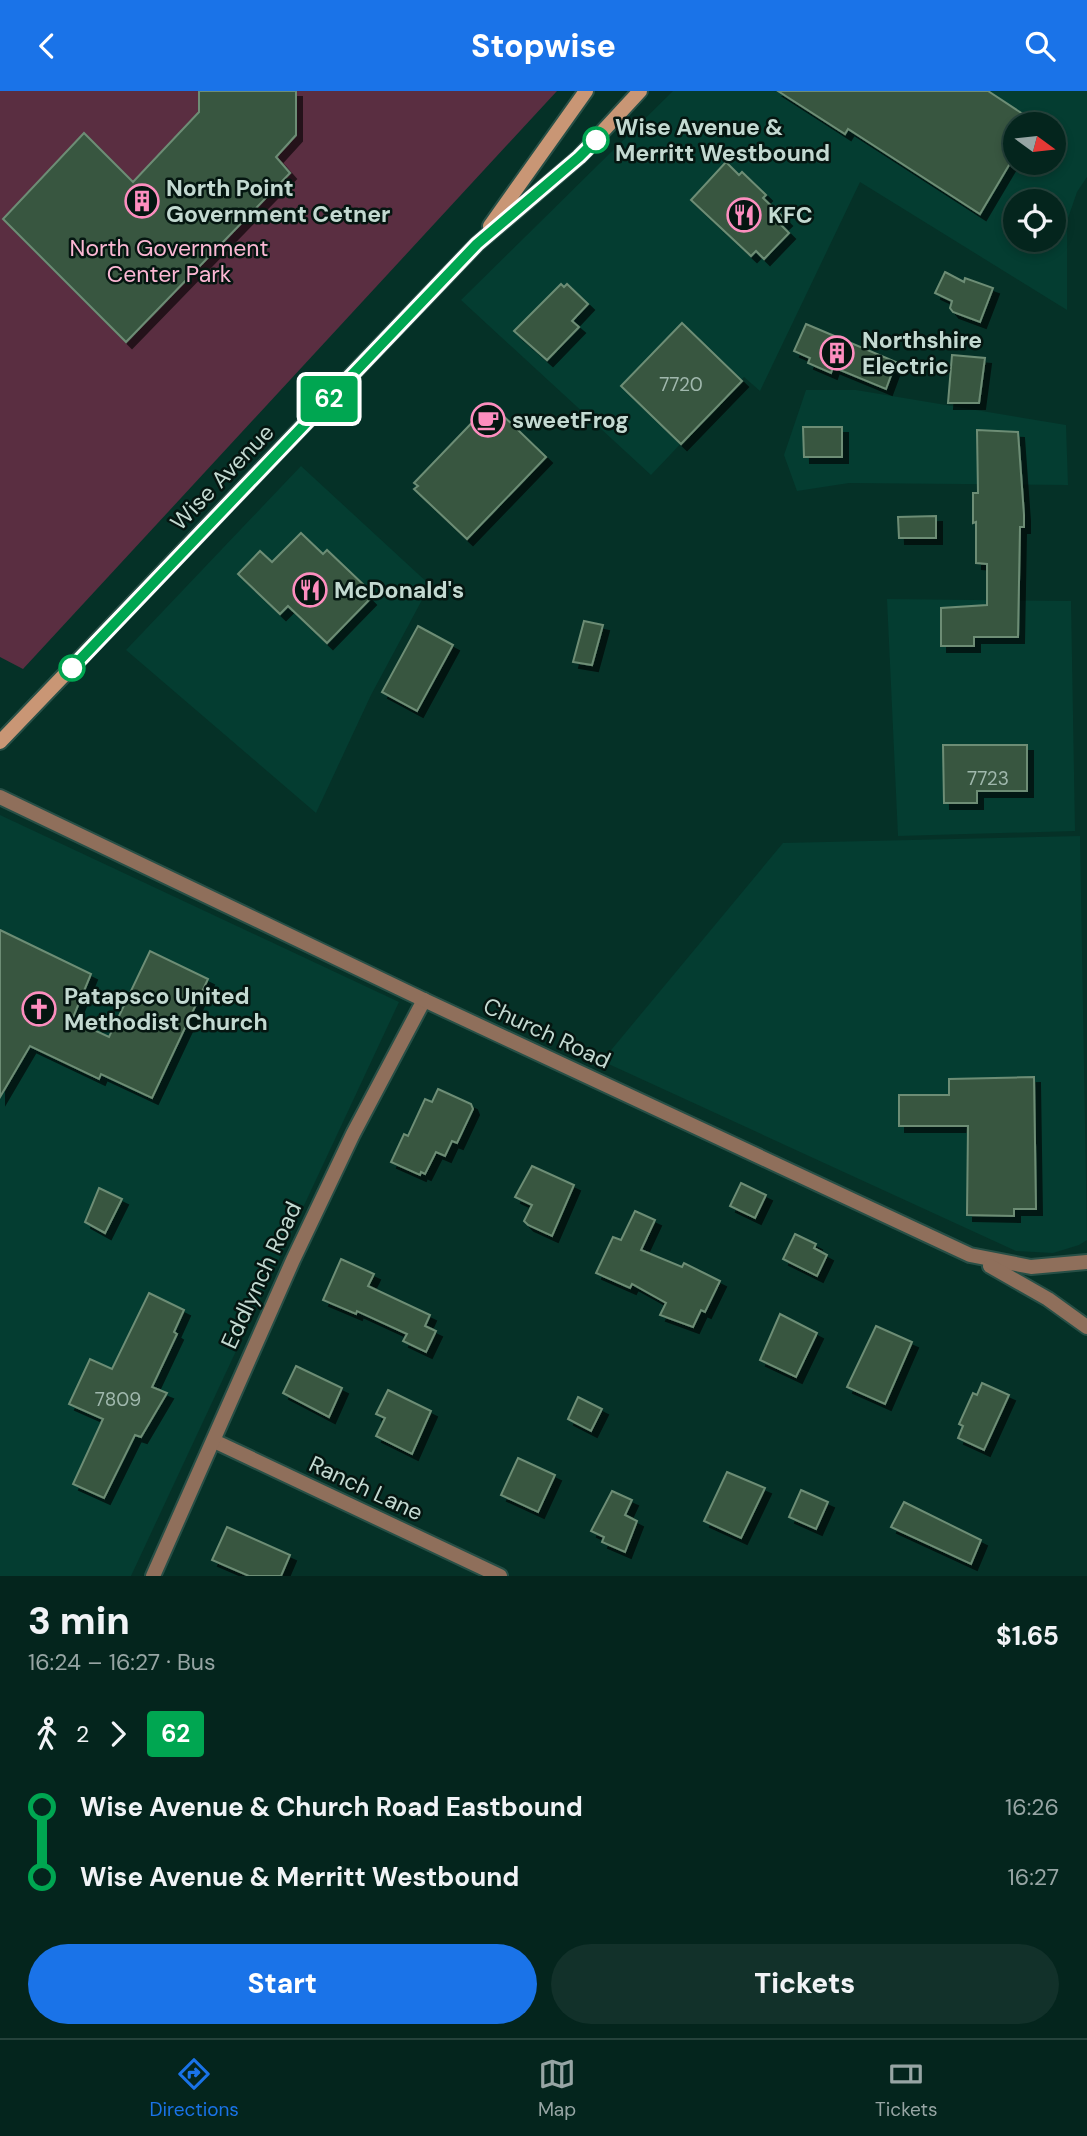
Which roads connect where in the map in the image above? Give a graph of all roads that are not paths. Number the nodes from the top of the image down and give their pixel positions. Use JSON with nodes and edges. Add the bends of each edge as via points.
{"nodes":[{"id":1,"x":586,"y":91,"type":"edge"},
{"id":2,"x":640,"y":91,"type":"edge"},
{"id":3,"x":477,"y":244,"type":"junction"},
{"id":4,"x":0,"y":742,"type":"edge"},
{"id":5,"x":0,"y":797,"type":"edge"},
{"id":6,"x":424,"y":1000,"type":"junction"},
{"id":7,"x":970,"y":1255,"type":"junction"},
{"id":8,"x":1087,"y":1262,"type":"edge"},
{"id":9,"x":1087,"y":1327,"type":"edge"},
{"id":10,"x":214,"y":1441,"type":"junction"},
{"id":11,"x":153,"y":1576,"type":"edge"},
{"id":12,"x":500,"y":1576,"type":"edge"}],
"edges":[{"from":1,"to":3,"type":"main road","name":"Wise Avenue"},
{"from":2,"to":3,"type":"main road","name":"Wise Avenue","via":[[579,157]]},
{"from":3,"to":4,"type":"main road","name":"Wise Avenue"},
{"from":5,"to":6,"type":"street","name":"Church Road"},
{"from":6,"to":7,"type":"street","name":"Church Road"},
{"from":6,"to":10,"type":"street","name":"Eddlynch Road","via":[[353,1134],[232,1391]]},
{"from":7,"to":8,"type":"street","name":"Church Road","via":[[1031,1267]]},
{"from":7,"to":9,"type":"street"},
{"from":10,"to":11,"type":"street","name":"Eddlynch Road"},
{"from":10,"to":12,"type":"street","name":"Ranch Lane"}]}
